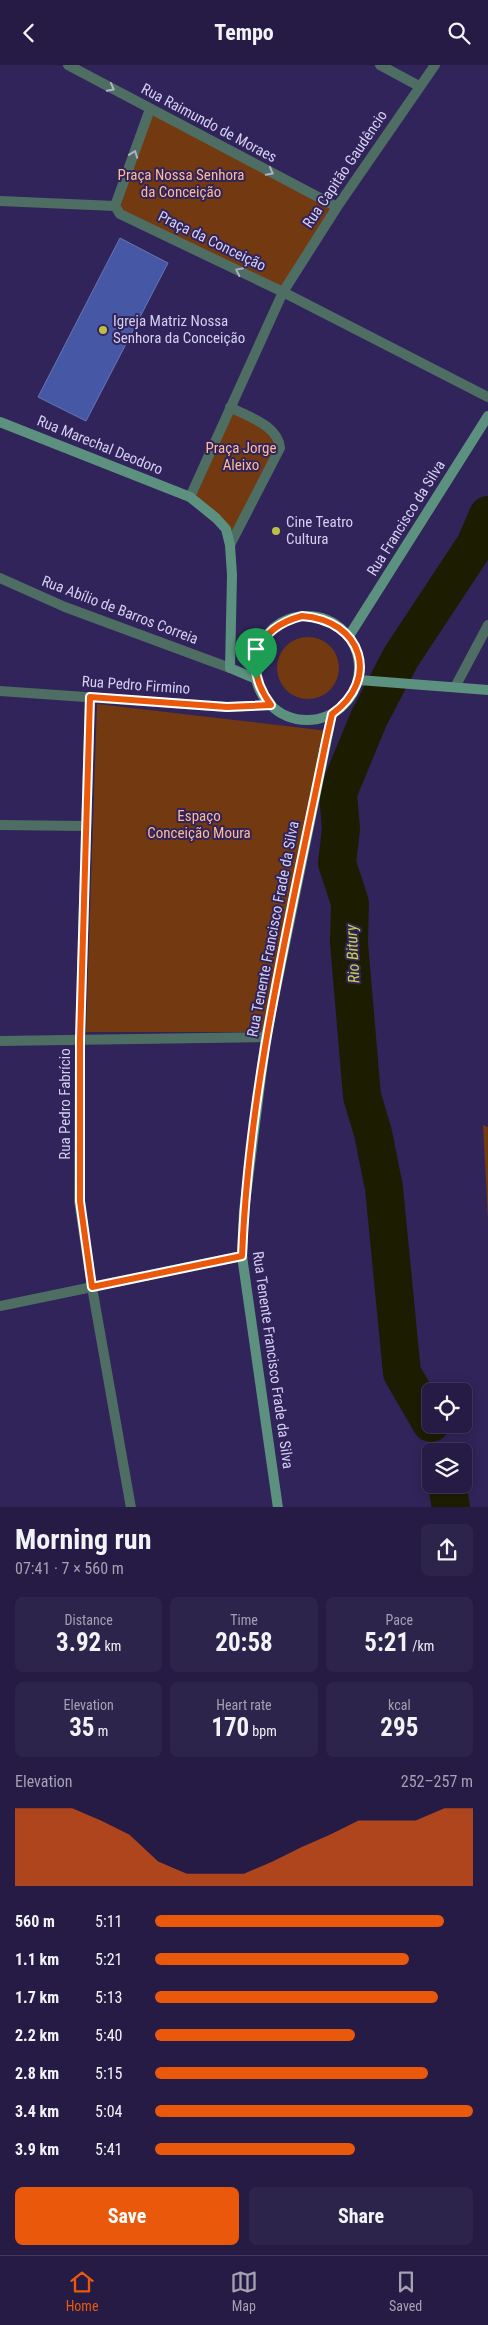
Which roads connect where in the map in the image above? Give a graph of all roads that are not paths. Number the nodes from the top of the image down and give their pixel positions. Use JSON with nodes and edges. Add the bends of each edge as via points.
{"nodes":[{"id":1,"x":68,"y":65,"type":"edge"},
{"id":2,"x":380,"y":65,"type":"edge"},
{"id":3,"x":435,"y":65,"type":"edge"},
{"id":4,"x":419,"y":86,"type":"junction"},
{"id":5,"x":150,"y":109,"type":"junction"},
{"id":6,"x":0,"y":201,"type":"edge"},
{"id":7,"x":115,"y":206,"type":"junction"},
{"id":8,"x":337,"y":207,"type":"junction"},
{"id":9,"x":283,"y":292,"type":"junction"},
{"id":10,"x":488,"y":397,"type":"edge"},
{"id":11,"x":230,"y":407,"type":"junction"},
{"id":12,"x":488,"y":417,"type":"edge"},
{"id":13,"x":0,"y":422,"type":"edge"},
{"id":14,"x":190,"y":497,"type":"junction"},
{"id":15,"x":230,"y":545,"type":"junction"},
{"id":16,"x":0,"y":578,"type":"edge"},
{"id":17,"x":488,"y":625,"type":"edge"},
{"id":18,"x":349,"y":636,"type":"junction"},
{"id":19,"x":230,"y":668,"type":"junction"},
{"id":20,"x":256,"y":679,"type":"junction"},
{"id":21,"x":359,"y":681,"type":"junction"},
{"id":22,"x":455,"y":687,"type":"junction"},
{"id":23,"x":488,"y":690,"type":"edge"},
{"id":24,"x":0,"y":691,"type":"edge"},
{"id":25,"x":90,"y":697,"type":"junction"},
{"id":26,"x":271,"y":705,"type":"junction"},
{"id":27,"x":332,"y":714,"type":"junction"},
{"id":28,"x":0,"y":825,"type":"edge"},
{"id":29,"x":86,"y":826,"type":"junction"},
{"id":30,"x":266,"y":1037,"type":"junction"},
{"id":31,"x":80,"y":1039,"type":"junction"},
{"id":32,"x":0,"y":1041,"type":"edge"},
{"id":33,"x":242,"y":1256,"type":"junction"},
{"id":34,"x":92,"y":1287,"type":"junction"},
{"id":35,"x":0,"y":1306,"type":"edge"},
{"id":36,"x":131,"y":1507,"type":"edge"},
{"id":37,"x":278,"y":1507,"type":"edge"}],
"edges":[{"from":1,"to":5,"type":"street","name":"Rua Raimundo de Moraes","one_way":true},
{"from":2,"to":4,"type":"street"},
{"from":3,"to":4,"type":"street","name":"Rua Capitão Gaudêncio"},
{"from":4,"to":8,"type":"street","name":"Rua Capitão Gaudêncio"},
{"from":7,"to":5,"type":"street","one_way":true},
{"from":5,"to":8,"type":"street","name":"Rua Raimundo de Moraes","one_way":true},
{"from":6,"to":7,"type":"street"},
{"from":9,"to":7,"type":"street","name":"Praça da Conceição","one_way":true,"via":[[120,214]]},
{"from":8,"to":9,"type":"street","name":"Rua Capitão Gaudêncio"},
{"from":9,"to":10,"type":"street","name":"Praça da Conceição"},
{"from":9,"to":11,"type":"street","name":"Rua Capitão Gaudêncio"},
{"from":11,"to":14,"type":"street","name":"Rua Capitão Gaudêncio"},
{"from":11,"to":15,"type":"street","via":[[273,431],[279,438],[280,448]]},
{"from":12,"to":18,"type":"street","name":"Rua Francisco da Silva"},
{"from":13,"to":14,"type":"street","name":"Rua Marechal Deodoro"},
{"from":14,"to":15,"type":"street","via":[[226,529]]},
{"from":15,"to":19,"type":"street"},
{"from":16,"to":19,"type":"street","name":"Rua Abílio de Barros Correia","via":[[66,607]]},
{"from":17,"to":22,"type":"street"},
{"from":18,"to":20,"type":"street","via":[[336,624],[320,617],[302,616],[285,620],[271,630],[260,645],[255,661]]},
{"from":18,"to":21,"type":"street","via":[[357,650]]},
{"from":19,"to":20,"type":"street"},
{"from":20,"to":26,"type":"street"},
{"from":21,"to":22,"type":"street"},
{"from":21,"to":27,"type":"street","via":[[344,705]]},
{"from":22,"to":23,"type":"street"},
{"from":24,"to":25,"type":"street","name":"Rua Pedro Firmino"},
{"from":25,"to":26,"type":"street","name":"Rua Pedro Firmino","via":[[227,707]]},
{"from":25,"to":29,"type":"street","name":"Rua Pedro Fabrício"},
{"from":26,"to":27,"type":"street","via":[[300,719]]},
{"from":27,"to":30,"type":"street","name":"Rua Tenente Francisco Frade da Silva"},
{"from":28,"to":29,"type":"street"},
{"from":29,"to":31,"type":"street","name":"Rua Pedro Fabrício"},
{"from":30,"to":31,"type":"street"},
{"from":30,"to":33,"type":"street","name":"Rua Tenente Francisco Frade da Silva","via":[[244,1211]]},
{"from":31,"to":32,"type":"street"},
{"from":31,"to":34,"type":"street","name":"Rua Pedro Fabrício","via":[[80,1201]]},
{"from":33,"to":34,"type":"street"},
{"from":33,"to":37,"type":"street","name":"Rua Tenente Francisco Frade da Silva"},
{"from":34,"to":35,"type":"street"},
{"from":34,"to":36,"type":"street","name":"Rua Pedro Fabrício"}]}
